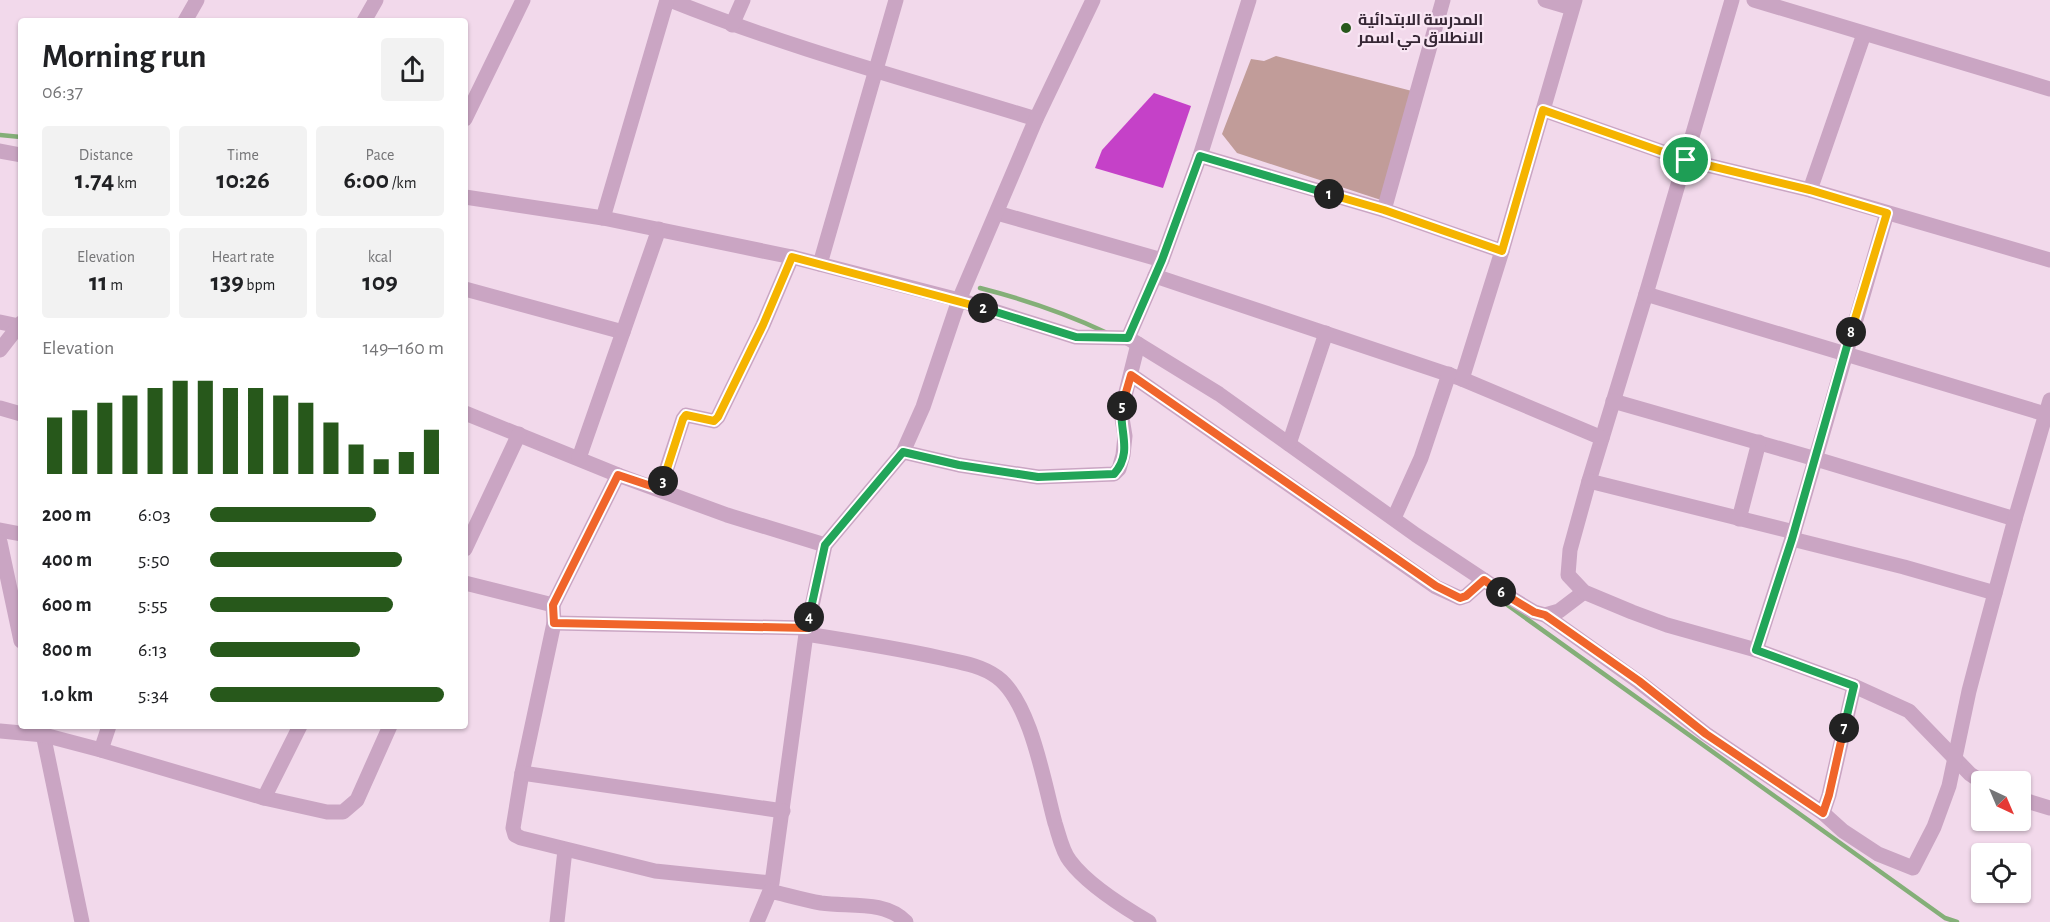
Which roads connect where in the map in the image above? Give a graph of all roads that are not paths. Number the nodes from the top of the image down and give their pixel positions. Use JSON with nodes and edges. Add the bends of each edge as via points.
{"nodes":[{"id":1,"x":196,"y":0,"type":"edge"},
{"id":2,"x":376,"y":0,"type":"edge"},
{"id":3,"x":523,"y":0,"type":"edge"},
{"id":4,"x":668,"y":0,"type":"edge"},
{"id":5,"x":743,"y":0,"type":"edge"},
{"id":6,"x":896,"y":0,"type":"edge"},
{"id":7,"x":1093,"y":0,"type":"edge"},
{"id":8,"x":1249,"y":0,"type":"edge"},
{"id":9,"x":1443,"y":0,"type":"edge"},
{"id":10,"x":1545,"y":0,"type":"edge"},
{"id":11,"x":1732,"y":0,"type":"edge"},
{"id":12,"x":1754,"y":0,"type":"edge"},
{"id":13,"x":1573,"y":4,"type":"edge"},
{"id":14,"x":187,"y":18,"type":"edge"},
{"id":15,"x":366,"y":18,"type":"edge"},
{"id":16,"x":732,"y":25,"type":"junction"},
{"id":17,"x":1864,"y":34,"type":"junction"},
{"id":18,"x":876,"y":71,"type":"junction"},
{"id":19,"x":2050,"y":89,"type":"edge"},
{"id":20,"x":1543,"y":110,"type":"junction"},
{"id":21,"x":468,"y":113,"type":"edge"},
{"id":22,"x":1036,"y":119,"type":"junction"},
{"id":23,"x":0,"y":151,"type":"edge"},
{"id":24,"x":18,"y":154,"type":"edge"},
{"id":25,"x":1200,"y":156,"type":"junction"},
{"id":26,"x":1686,"y":160,"type":"junction"},
{"id":27,"x":1810,"y":190,"type":"junction"},
{"id":28,"x":468,"y":197,"type":"edge"},
{"id":29,"x":1384,"y":210,"type":"junction"},
{"id":30,"x":997,"y":213,"type":"junction"},
{"id":31,"x":1887,"y":213,"type":"junction"},
{"id":32,"x":603,"y":218,"type":"junction"},
{"id":33,"x":659,"y":229,"type":"junction"},
{"id":34,"x":1502,"y":251,"type":"junction"},
{"id":35,"x":792,"y":257,"type":"junction"},
{"id":36,"x":1162,"y":260,"type":"junction"},
{"id":37,"x":2050,"y":260,"type":"edge"},
{"id":38,"x":820,"y":264,"type":"junction"},
{"id":39,"x":1155,"y":276,"type":"junction"},
{"id":40,"x":468,"y":290,"type":"edge"},
{"id":41,"x":1646,"y":294,"type":"junction"},
{"id":42,"x":959,"y":300,"type":"junction"},
{"id":43,"x":0,"y":322,"type":"edge"},
{"id":44,"x":18,"y":324,"type":"edge"},
{"id":45,"x":18,"y":327,"type":"edge"},
{"id":46,"x":623,"y":332,"type":"junction"},
{"id":47,"x":1326,"y":333,"type":"junction"},
{"id":48,"x":1133,"y":341,"type":"junction"},
{"id":49,"x":0,"y":350,"type":"edge"},
{"id":50,"x":1845,"y":353,"type":"junction"},
{"id":51,"x":1131,"y":375,"type":"junction"},
{"id":52,"x":1456,"y":376,"type":"junction"},
{"id":53,"x":1613,"y":401,"type":"junction"},
{"id":54,"x":2048,"y":407,"type":"edge"},
{"id":55,"x":0,"y":408,"type":"edge"},
{"id":56,"x":18,"y":413,"type":"edge"},
{"id":57,"x":468,"y":415,"type":"edge"},
{"id":58,"x":519,"y":434,"type":"junction"},
{"id":59,"x":1602,"y":438,"type":"junction"},
{"id":60,"x":1759,"y":442,"type":"junction"},
{"id":61,"x":1289,"y":444,"type":"junction"},
{"id":62,"x":903,"y":452,"type":"junction"},
{"id":63,"x":579,"y":458,"type":"junction"},
{"id":64,"x":1816,"y":459,"type":"junction"},
{"id":65,"x":618,"y":475,"type":"junction"},
{"id":66,"x":1589,"y":481,"type":"junction"},
{"id":67,"x":660,"y":489,"type":"junction"},
{"id":68,"x":1394,"y":518,"type":"junction"},
{"id":69,"x":1739,"y":519,"type":"junction"},
{"id":70,"x":2015,"y":519,"type":"junction"},
{"id":71,"x":0,"y":530,"type":"edge"},
{"id":72,"x":18,"y":533,"type":"edge"},
{"id":73,"x":1793,"y":536,"type":"junction"},
{"id":74,"x":0,"y":542,"type":"edge"},
{"id":75,"x":468,"y":543,"type":"edge"},
{"id":76,"x":825,"y":545,"type":"junction"},
{"id":77,"x":1484,"y":580,"type":"junction"},
{"id":78,"x":468,"y":584,"type":"edge"},
{"id":79,"x":1584,"y":592,"type":"junction"},
{"id":80,"x":1995,"y":593,"type":"junction"},
{"id":81,"x":553,"y":605,"type":"junction"},
{"id":82,"x":1545,"y":615,"type":"junction"},
{"id":83,"x":554,"y":623,"type":"junction"},
{"id":84,"x":18,"y":627,"type":"edge"},
{"id":85,"x":806,"y":631,"type":"junction"},
{"id":86,"x":1756,"y":650,"type":"junction"},
{"id":87,"x":1854,"y":686,"type":"junction"},
{"id":88,"x":108,"y":729,"type":"edge"},
{"id":89,"x":298,"y":729,"type":"edge"},
{"id":90,"x":389,"y":729,"type":"edge"},
{"id":91,"x":0,"y":731,"type":"edge"},
{"id":92,"x":43,"y":731,"type":"edge"},
{"id":93,"x":101,"y":750,"type":"junction"},
{"id":94,"x":1956,"y":759,"type":"junction"},
{"id":95,"x":522,"y":773,"type":"junction"},
{"id":96,"x":1971,"y":775,"type":"edge"},
{"id":97,"x":264,"y":798,"type":"junction"},
{"id":98,"x":2031,"y":802,"type":"edge"},
{"id":99,"x":2050,"y":808,"type":"edge"},
{"id":100,"x":783,"y":811,"type":"junction"},
{"id":101,"x":1823,"y":813,"type":"junction"},
{"id":102,"x":565,"y":850,"type":"junction"},
{"id":103,"x":771,"y":887,"type":"junction"},
{"id":104,"x":82,"y":922,"type":"edge"},
{"id":105,"x":557,"y":922,"type":"edge"},
{"id":106,"x":757,"y":922,"type":"edge"},
{"id":107,"x":906,"y":922,"type":"edge"},
{"id":108,"x":1149,"y":922,"type":"edge"}],
"edges":[{"from":1,"to":14,"type":"street"},
{"from":2,"to":15,"type":"street"},
{"from":3,"to":21,"type":"street"},
{"from":4,"to":16,"type":"street"},
{"from":4,"to":32,"type":"street"},
{"from":5,"to":16,"type":"street"},
{"from":6,"to":18,"type":"street"},
{"from":7,"to":22,"type":"street"},
{"from":8,"to":25,"type":"street"},
{"from":9,"to":29,"type":"street"},
{"from":10,"to":13,"type":"street"},
{"from":11,"to":26,"type":"street"},
{"from":12,"to":17,"type":"street"},
{"from":13,"to":20,"type":"street"},
{"from":16,"to":18,"type":"street"},
{"from":17,"to":19,"type":"street"},
{"from":17,"to":27,"type":"street"},
{"from":18,"to":22,"type":"street"},
{"from":18,"to":38,"type":"street"},
{"from":20,"to":26,"type":"street"},
{"from":20,"to":34,"type":"street"},
{"from":22,"to":30,"type":"street"},
{"from":23,"to":24,"type":"street"},
{"from":25,"to":29,"type":"street"},
{"from":25,"to":36,"type":"street"},
{"from":26,"to":27,"type":"street"},
{"from":26,"to":41,"type":"street"},
{"from":27,"to":31,"type":"street"},
{"from":28,"to":32,"type":"street"},
{"from":29,"to":34,"type":"street"},
{"from":30,"to":36,"type":"street"},
{"from":30,"to":42,"type":"street"},
{"from":31,"to":37,"type":"street"},
{"from":31,"to":50,"type":"street"},
{"from":32,"to":33,"type":"street"},
{"from":33,"to":35,"type":"street"},
{"from":33,"to":46,"type":"street"},
{"from":34,"to":52,"type":"street"},
{"from":35,"to":38,"type":"street"},
{"from":35,"to":67,"type":"street","via":[[718,417],[714,421],[686,415]]},
{"from":36,"to":39,"type":"street"},
{"from":38,"to":42,"type":"street"},
{"from":39,"to":47,"type":"street"},
{"from":39,"to":48,"type":"street"},
{"from":40,"to":46,"type":"street"},
{"from":41,"to":50,"type":"street"},
{"from":41,"to":53,"type":"street"},
{"from":42,"to":48,"type":"street","via":[[1076,337]]},
{"from":42,"to":62,"type":"street"},
{"from":43,"to":44,"type":"street"},
{"from":45,"to":49,"type":"street"},
{"from":46,"to":63,"type":"street"},
{"from":47,"to":52,"type":"street"},
{"from":47,"to":61,"type":"street"},
{"from":48,"to":51,"type":"street"},
{"from":48,"to":61,"type":"street","via":[[1219,394]]},
{"from":50,"to":54,"type":"street"},
{"from":50,"to":64,"type":"street"},
{"from":51,"to":62,"type":"street","via":[[1121,412],[1123,455],[1114,474],[1038,477]]},
{"from":51,"to":77,"type":"street","via":[[1436,586],[1460,598]]},
{"from":52,"to":59,"type":"street"},
{"from":52,"to":68,"type":"street"},
{"from":53,"to":59,"type":"street"},
{"from":53,"to":60,"type":"street"},
{"from":54,"to":70,"type":"street"},
{"from":55,"to":56,"type":"street"},
{"from":57,"to":58,"type":"street"},
{"from":58,"to":63,"type":"street"},
{"from":58,"to":75,"type":"street"},
{"from":59,"to":66,"type":"street"},
{"from":60,"to":64,"type":"street"},
{"from":60,"to":69,"type":"street"},
{"from":61,"to":68,"type":"street"},
{"from":62,"to":76,"type":"street"},
{"from":63,"to":65,"type":"street"},
{"from":64,"to":70,"type":"street"},
{"from":64,"to":73,"type":"street"},
{"from":65,"to":67,"type":"street"},
{"from":65,"to":81,"type":"street"},
{"from":66,"to":69,"type":"street"},
{"from":66,"to":79,"type":"street","via":[[1567,565],[1568,575]]},
{"from":67,"to":76,"type":"street"},
{"from":68,"to":77,"type":"street"},
{"from":69,"to":73,"type":"street"},
{"from":70,"to":80,"type":"street"},
{"from":71,"to":72,"type":"street"},
{"from":73,"to":80,"type":"street"},
{"from":73,"to":86,"type":"street"},
{"from":74,"to":84,"type":"street"},
{"from":76,"to":85,"type":"street"},
{"from":77,"to":82,"type":"street"},
{"from":78,"to":81,"type":"street"},
{"from":79,"to":82,"type":"street","via":[[1559,611]]},
{"from":79,"to":86,"type":"street","via":[[1667,625]]},
{"from":80,"to":94,"type":"street"},
{"from":81,"to":83,"type":"street"},
{"from":82,"to":101,"type":"street","via":[[1706,734]]},
{"from":83,"to":85,"type":"street"},
{"from":83,"to":95,"type":"street"},
{"from":85,"to":100,"type":"street"},
{"from":85,"to":108,"type":"street","via":[[974,666],[997,677],[1017,700],[1035,744],[1068,860],[1128,910]]},
{"from":86,"to":87,"type":"street"},
{"from":87,"to":94,"type":"street","via":[[1909,711]]},
{"from":87,"to":101,"type":"street"},
{"from":88,"to":93,"type":"street"},
{"from":89,"to":97,"type":"street"},
{"from":90,"to":97,"type":"street","via":[[357,800],[343,812]]},
{"from":91,"to":92,"type":"street"},
{"from":92,"to":93,"type":"street"},
{"from":92,"to":104,"type":"street"},
{"from":93,"to":97,"type":"street"},
{"from":94,"to":96,"type":"street"},
{"from":94,"to":101,"type":"street","via":[[1934,827],[1913,868],[1878,854]]},
{"from":95,"to":100,"type":"street"},
{"from":95,"to":102,"type":"street","via":[[515,834]]},
{"from":98,"to":99,"type":"street"},
{"from":100,"to":103,"type":"street"},
{"from":102,"to":103,"type":"street","via":[[655,871]]},
{"from":102,"to":105,"type":"street"},
{"from":103,"to":106,"type":"street"},
{"from":103,"to":107,"type":"street","via":[[821,903],[880,908],[897,913]]}]}
